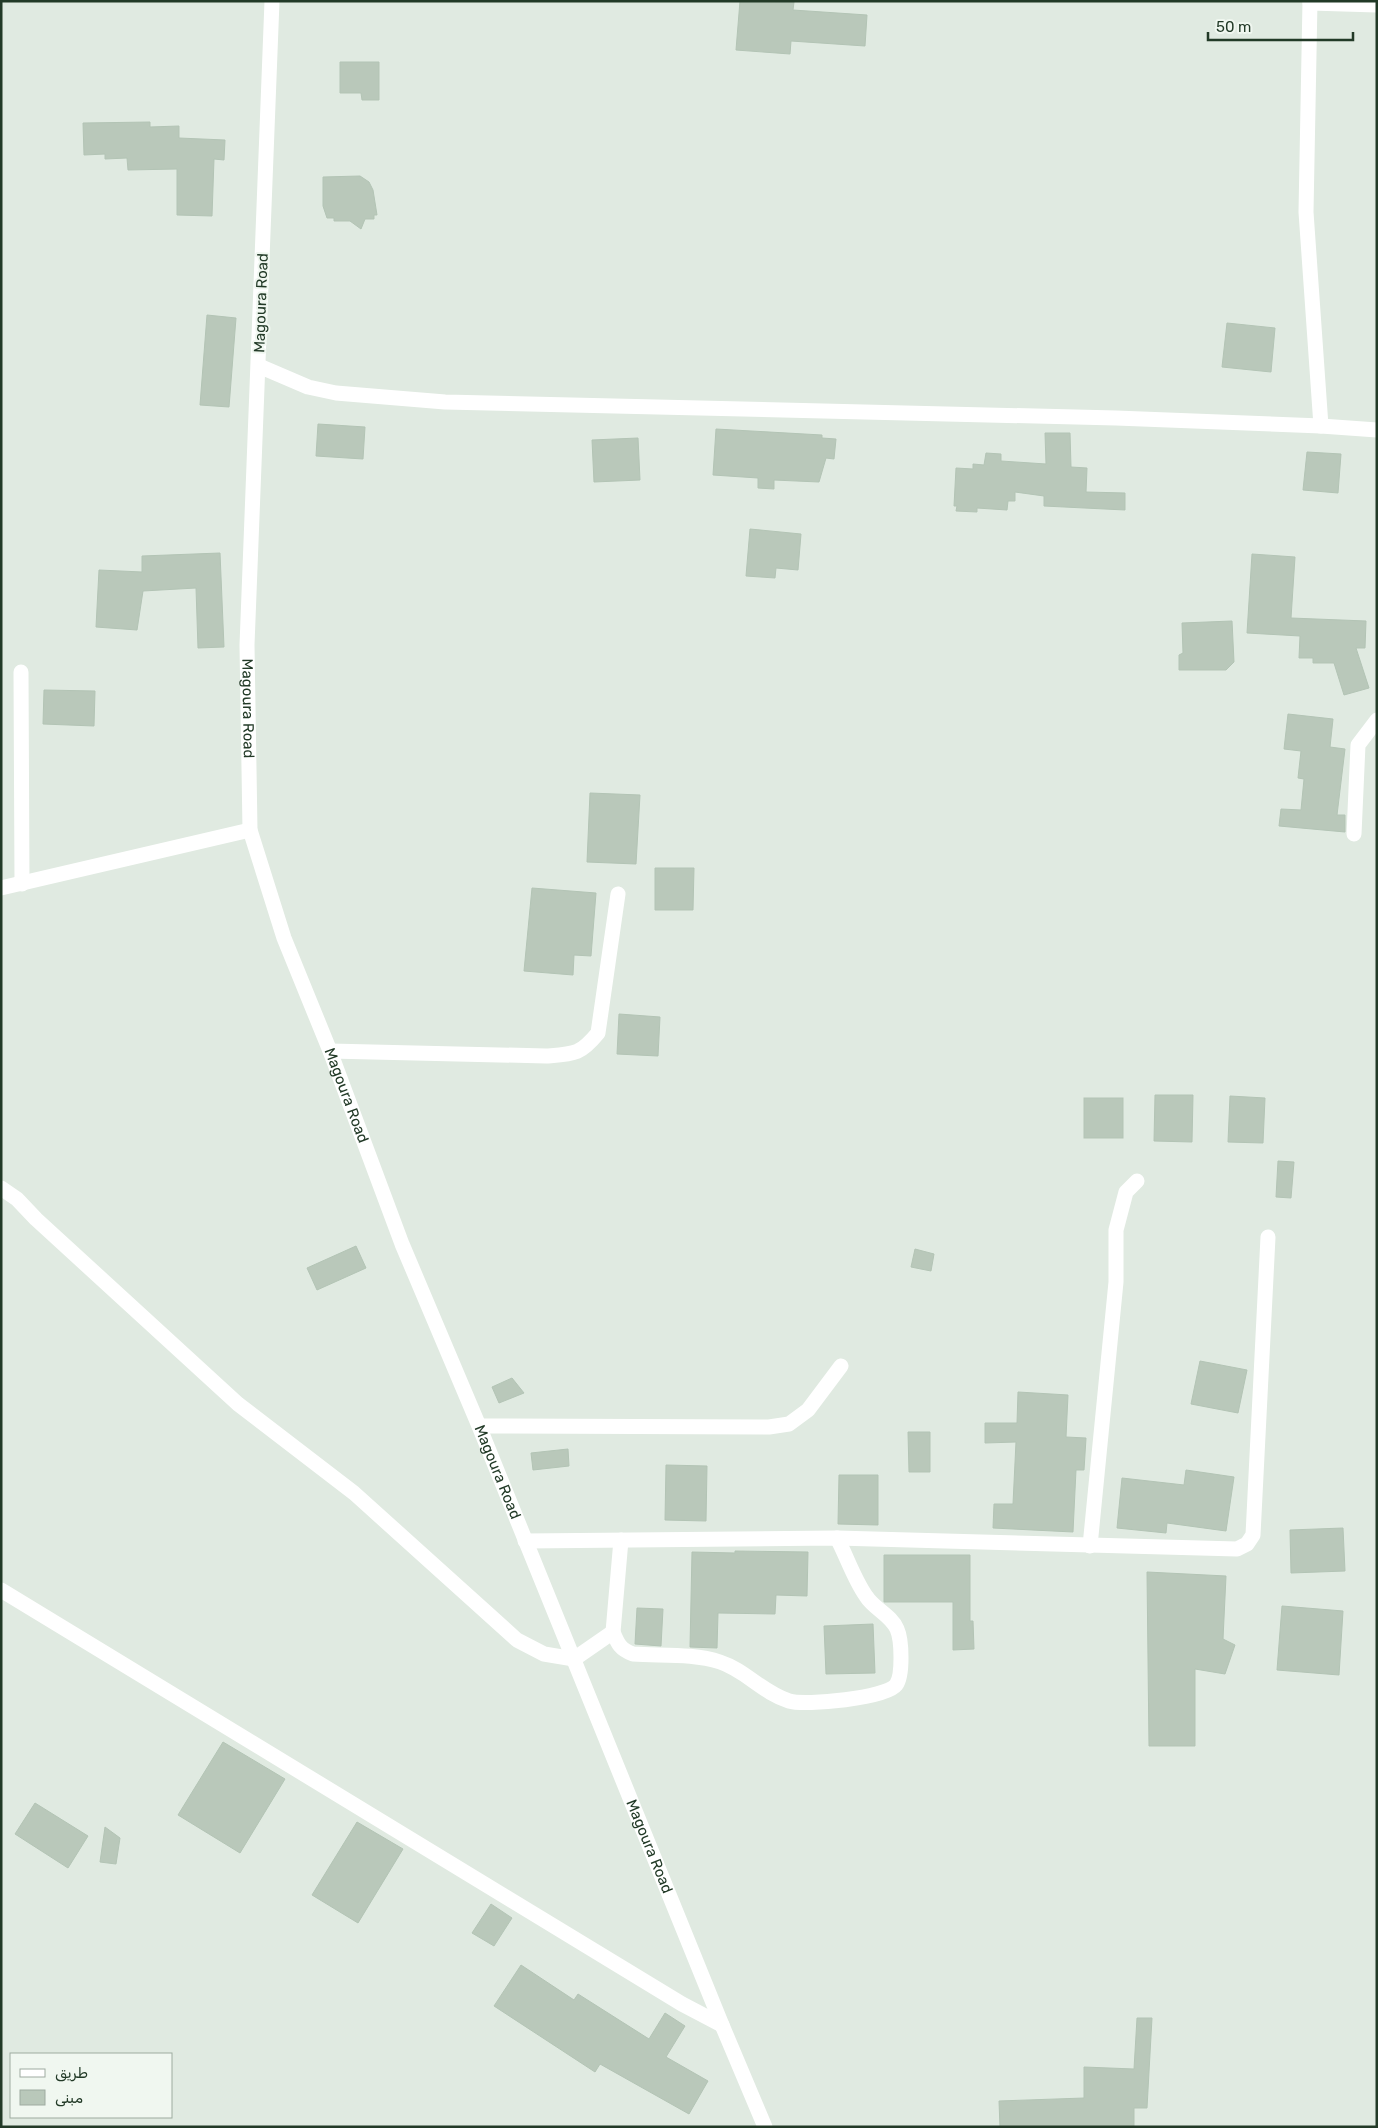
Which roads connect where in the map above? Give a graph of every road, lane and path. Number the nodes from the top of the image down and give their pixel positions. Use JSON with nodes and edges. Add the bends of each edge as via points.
{"nodes":[{"id":1,"x":272,"y":1,"type":"edge"},
{"id":2,"x":1310,"y":2,"type":"edge"},
{"id":3,"x":1377,"y":5,"type":"edge"},
{"id":4,"x":259,"y":366,"type":"junction"},
{"id":5,"x":1321,"y":426,"type":"junction"},
{"id":6,"x":1377,"y":430,"type":"edge"},
{"id":7,"x":21,"y":672,"type":"dead end"},
{"id":8,"x":1377,"y":720,"type":"edge"},
{"id":9,"x":250,"y":830,"type":"junction"},
{"id":10,"x":1354,"y":834,"type":"dead end"},
{"id":11,"x":22,"y":884,"type":"junction"},
{"id":12,"x":1,"y":888,"type":"edge"},
{"id":13,"x":618,"y":894,"type":"dead end"},
{"id":14,"x":330,"y":1051,"type":"junction"},
{"id":15,"x":1137,"y":1182,"type":"dead end"},
{"id":16,"x":1,"y":1188,"type":"edge"},
{"id":17,"x":1268,"y":1237,"type":"dead end"},
{"id":18,"x":840,"y":1366,"type":"dead end"},
{"id":19,"x":479,"y":1426,"type":"junction"},
{"id":20,"x":838,"y":1538,"type":"junction"},
{"id":21,"x":621,"y":1540,"type":"junction"},
{"id":22,"x":525,"y":1541,"type":"junction"},
{"id":23,"x":1090,"y":1546,"type":"junction"},
{"id":24,"x":1,"y":1590,"type":"edge"},
{"id":25,"x":613,"y":1632,"type":"junction"},
{"id":26,"x":574,"y":1659,"type":"junction"},
{"id":27,"x":722,"y":2025,"type":"junction"},
{"id":28,"x":765,"y":2127,"type":"edge"}],
"edges":[{"from":1,"to":4,"type":"street","name":"Magoura Road"},
{"from":2,"to":3,"type":"street"},
{"from":2,"to":5,"type":"street","via":[[1306,212]]},
{"from":4,"to":5,"type":"street","via":[[308,387],[336,393],[446,402]]},
{"from":4,"to":9,"type":"street","name":"Magoura Road","via":[[247,645]]},
{"from":5,"to":6,"type":"street"},
{"from":7,"to":11,"type":"street"},
{"from":8,"to":10,"type":"street","via":[[1358,744]]},
{"from":9,"to":11,"type":"street"},
{"from":9,"to":14,"type":"street","name":"Magoura Road","via":[[284,938]]},
{"from":11,"to":12,"type":"street"},
{"from":13,"to":14,"type":"street","via":[[598,1033],[586,1049],[570,1055],[546,1056]]},
{"from":14,"to":19,"type":"street","name":"Magoura Road","via":[[402,1244]]},
{"from":15,"to":23,"type":"street","via":[[1126,1192],[1116,1230],[1116,1282]]},
{"from":16,"to":26,"type":"street","via":[[17,1199],[238,1404],[354,1493],[517,1640],[544,1654]]},
{"from":17,"to":23,"type":"street","via":[[1253,1535],[1247,1544],[1237,1549]]},
{"from":18,"to":19,"type":"street","via":[[808,1410],[790,1424],[769,1428]]},
{"from":19,"to":22,"type":"street","name":"Magoura Road"},
{"from":20,"to":21,"type":"street"},
{"from":20,"to":23,"type":"street"},
{"from":20,"to":25,"type":"street","via":[[866,1597],[897,1629],[900,1677],[896,1686],[887,1693],[825,1703],[792,1702],[775,1696],[721,1662],[624,1651],[618,1646]]},
{"from":21,"to":22,"type":"street"},
{"from":21,"to":25,"type":"street"},
{"from":22,"to":26,"type":"street","name":"Magoura Road"},
{"from":24,"to":27,"type":"street","via":[[682,2004]]},
{"from":25,"to":26,"type":"street"},
{"from":26,"to":27,"type":"street","name":"Magoura Road"},
{"from":27,"to":28,"type":"street","name":"Magoura Road"}]}
